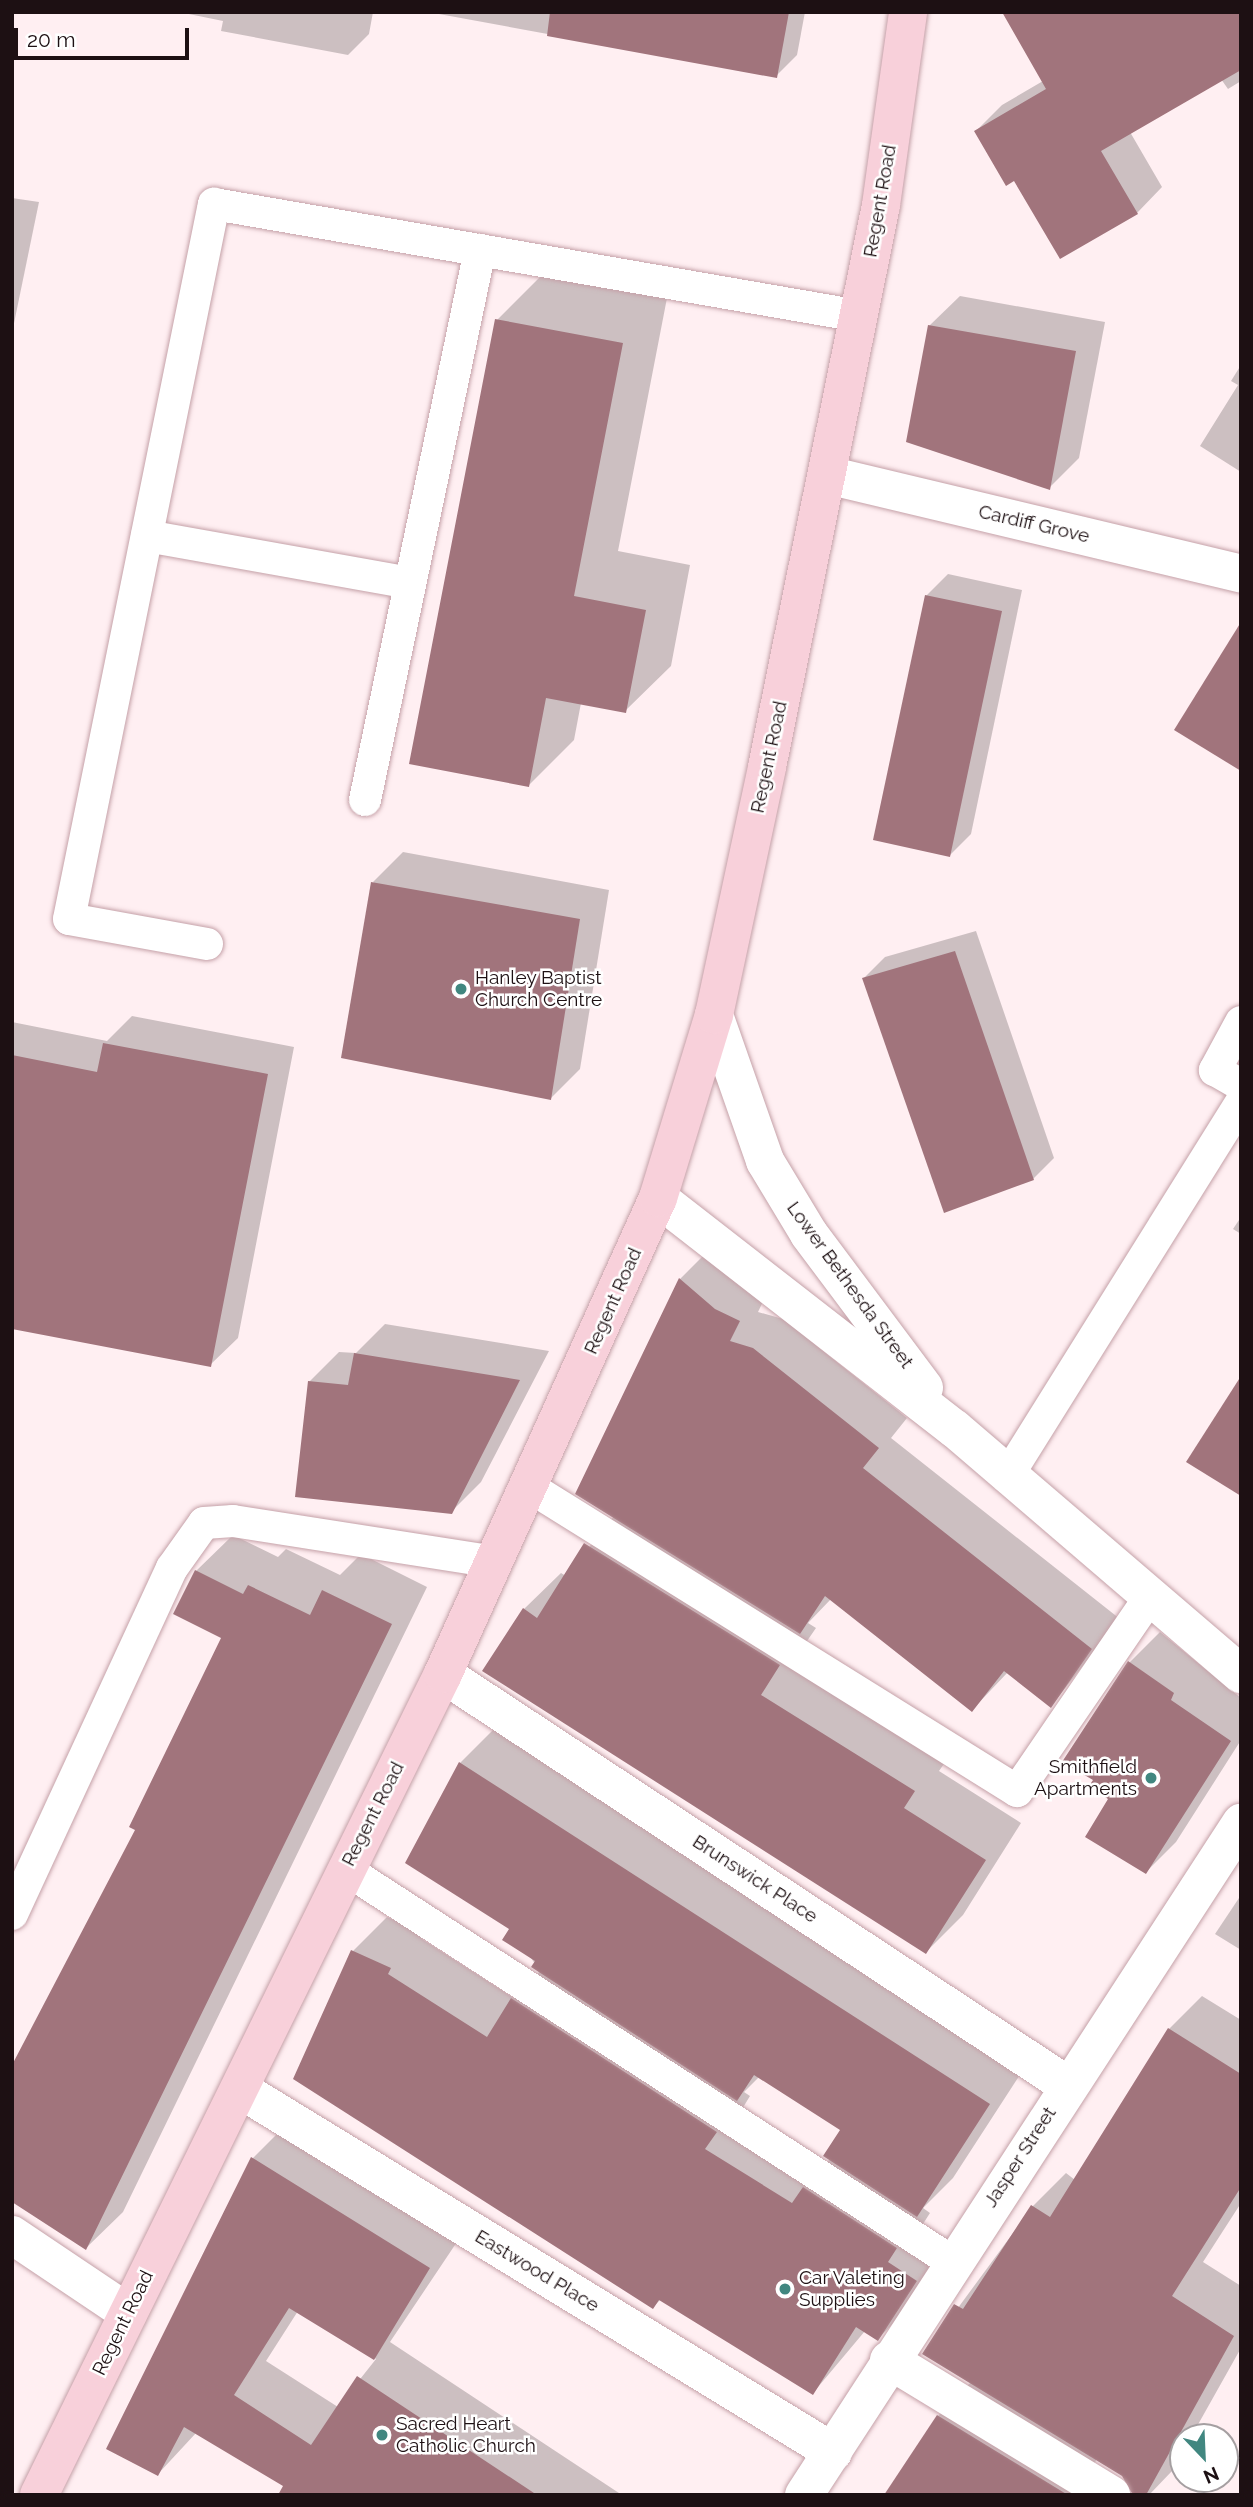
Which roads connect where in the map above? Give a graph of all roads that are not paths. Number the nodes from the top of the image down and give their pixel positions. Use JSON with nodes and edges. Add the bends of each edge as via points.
{"nodes":[{"id":1,"x":908,"y":12,"type":"edge"},
{"id":2,"x":480,"y":250,"type":"junction"},
{"id":3,"x":859,"y":316,"type":"junction"},
{"id":4,"x":827,"y":475,"type":"junction"},
{"id":5,"x":147,"y":536,"type":"junction"},
{"id":6,"x":1241,"y":574,"type":"edge"},
{"id":7,"x":410,"y":583,"type":"junction"},
{"id":8,"x":365,"y":800,"type":"dead end"},
{"id":9,"x":207,"y":944,"type":"dead end"},
{"id":10,"x":714,"y":1016,"type":"junction"},
{"id":11,"x":1241,"y":1022,"type":"edge"},
{"id":12,"x":1241,"y":1085,"type":"edge"},
{"id":13,"x":1241,"y":1102,"type":"edge"},
{"id":14,"x":658,"y":1198,"type":"junction"},
{"id":15,"x":955,"y":1429,"type":"junction"},
{"id":16,"x":1007,"y":1477,"type":"junction"},
{"id":17,"x":531,"y":1488,"type":"junction"},
{"id":18,"x":496,"y":1562,"type":"junction"},
{"id":19,"x":1149,"y":1598,"type":"junction"},
{"id":20,"x":443,"y":1674,"type":"junction"},
{"id":21,"x":1241,"y":1674,"type":"edge"},
{"id":22,"x":1241,"y":1823,"type":"edge"},
{"id":23,"x":345,"y":1870,"type":"junction"},
{"id":24,"x":12,"y":1914,"type":"edge"},
{"id":25,"x":1067,"y":2085,"type":"junction"},
{"id":26,"x":241,"y":2090,"type":"junction"},
{"id":27,"x":12,"y":2235,"type":"edge"},
{"id":28,"x":951,"y":2261,"type":"junction"},
{"id":29,"x":128,"y":2313,"type":"junction"},
{"id":30,"x":889,"y":2360,"type":"junction"},
{"id":31,"x":832,"y":2452,"type":"junction"},
{"id":32,"x":39,"y":2495,"type":"edge"},
{"id":33,"x":804,"y":2495,"type":"edge"},
{"id":34,"x":1111,"y":2495,"type":"edge"}],
"edges":[{"from":1,"to":3,"type":"street","name":"Regent Road"},
{"from":2,"to":3,"type":"lane"},
{"from":2,"to":5,"type":"lane","via":[[214,204]]},
{"from":2,"to":7,"type":"lane"},
{"from":3,"to":4,"type":"street","name":"Regent Road"},
{"from":4,"to":6,"type":"street","name":"Cardiff Grove"},
{"from":4,"to":10,"type":"street","name":"Regent Road"},
{"from":5,"to":7,"type":"lane"},
{"from":5,"to":9,"type":"lane","via":[[69,919]]},
{"from":7,"to":8,"type":"lane"},
{"from":10,"to":14,"type":"street","name":"Regent Road"},
{"from":10,"to":15,"type":"street","name":"Lower Bethesda Street","via":[[765,1161],[809,1234]]},
{"from":11,"to":12,"type":"lane","via":[[1215,1070]]},
{"from":13,"to":16,"type":"lane"},
{"from":14,"to":15,"type":"street","name":"Lower Bethesda Street"},
{"from":14,"to":17,"type":"street","name":"Regent Road"},
{"from":15,"to":16,"type":"street","name":"Lower Bethesda Street"},
{"from":16,"to":19,"type":"street","name":"Lower Bethesda Street"},
{"from":17,"to":18,"type":"street","name":"Regent Road"},
{"from":17,"to":19,"type":"lane","via":[[1017,1791]]},
{"from":18,"to":20,"type":"street","name":"Regent Road"},
{"from":18,"to":24,"type":"lane","via":[[233,1521],[204,1523],[172,1568]]},
{"from":19,"to":21,"type":"street","name":"Lower Bethesda Street"},
{"from":20,"to":23,"type":"street","name":"Regent Road"},
{"from":20,"to":25,"type":"street","name":"Brunswick Place"},
{"from":22,"to":25,"type":"street","name":"Jasper Street"},
{"from":23,"to":26,"type":"street","name":"Regent Road"},
{"from":23,"to":28,"type":"lane"},
{"from":25,"to":28,"type":"street","name":"Jasper Street"},
{"from":26,"to":29,"type":"street","name":"Regent Road"},
{"from":26,"to":31,"type":"street","name":"Eastwood Place"},
{"from":27,"to":29,"type":"street"},
{"from":28,"to":30,"type":"street","name":"Jasper Street"},
{"from":29,"to":32,"type":"street","name":"Regent Road"},
{"from":30,"to":31,"type":"street","name":"Jasper Street"},
{"from":30,"to":34,"type":"street"},
{"from":31,"to":33,"type":"street","name":"Jasper Street"}]}
